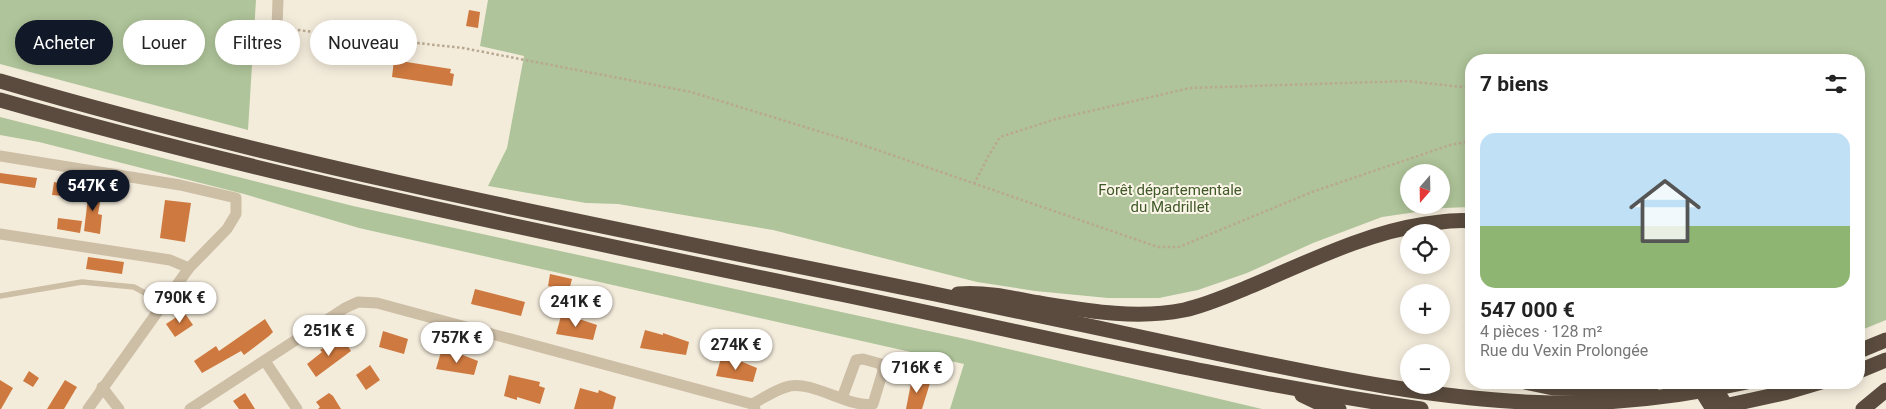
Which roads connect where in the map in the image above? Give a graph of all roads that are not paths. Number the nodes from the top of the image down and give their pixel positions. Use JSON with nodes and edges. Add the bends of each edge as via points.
{"nodes":[{"id":1,"x":278,"y":0,"type":"edge"},
{"id":2,"x":277,"y":20,"type":"edge"},
{"id":3,"x":0,"y":81,"type":"edge"},
{"id":4,"x":0,"y":100,"type":"edge"},
{"id":5,"x":0,"y":156,"type":"edge"},
{"id":6,"x":1465,"y":220,"type":"edge"},
{"id":7,"x":0,"y":234,"type":"edge"},
{"id":8,"x":190,"y":268,"type":"junction"},
{"id":9,"x":0,"y":296,"type":"edge"},
{"id":10,"x":941,"y":296,"type":"junction"},
{"id":11,"x":163,"y":303,"type":"junction"},
{"id":12,"x":1886,"y":340,"type":"edge"},
{"id":13,"x":1865,"y":349,"type":"edge"},
{"id":14,"x":1886,"y":360,"type":"edge"},
{"id":15,"x":265,"y":361,"type":"junction"},
{"id":16,"x":1865,"y":369,"type":"edge"},
{"id":17,"x":102,"y":387,"type":"junction"},
{"id":18,"x":1287,"y":387,"type":"junction"},
{"id":19,"x":1683,"y":389,"type":"edge"},
{"id":20,"x":1697,"y":389,"type":"edge"},
{"id":21,"x":1715,"y":389,"type":"edge"},
{"id":22,"x":1799,"y":389,"type":"edge"},
{"id":23,"x":1886,"y":390,"type":"edge"},
{"id":24,"x":842,"y":398,"type":"dead end"},
{"id":25,"x":753,"y":407,"type":"edge"},
{"id":26,"x":88,"y":409,"type":"edge"},
{"id":27,"x":119,"y":409,"type":"edge"},
{"id":28,"x":190,"y":409,"type":"edge"},
{"id":29,"x":297,"y":409,"type":"edge"},
{"id":30,"x":1339,"y":409,"type":"edge"},
{"id":31,"x":1421,"y":409,"type":"edge"},
{"id":32,"x":1708,"y":409,"type":"edge"},
{"id":33,"x":1713,"y":409,"type":"edge"},
{"id":34,"x":1728,"y":409,"type":"edge"},
{"id":35,"x":1863,"y":409,"type":"edge"}],
"edges":[{"from":1,"to":2,"type":"street"},
{"from":3,"to":10,"type":"highway","via":[[92,108],[523,211]]},
{"from":4,"to":18,"type":"highway","via":[[196,153],[512,226]]},
{"from":5,"to":8,"type":"street","via":[[180,185],[236,198],[236,214],[227,229]]},
{"from":6,"to":10,"type":"highway","via":[[1403,227],[1362,240],[1215,301],[1184,310],[1153,314],[1111,313],[979,292]]},
{"from":7,"to":8,"type":"street","via":[[170,260]]},
{"from":8,"to":11,"type":"street"},
{"from":9,"to":11,"type":"lane","via":[[82,282],[134,287]]},
{"from":10,"to":19,"type":"highway","via":[[1316,374],[1456,395],[1554,403],[1602,402]]},
{"from":11,"to":17,"type":"street"},
{"from":12,"to":13,"type":"highway"},
{"from":14,"to":16,"type":"highway"},
{"from":15,"to":25,"type":"street","via":[[345,308],[358,302],[377,303]]},
{"from":15,"to":28,"type":"street"},
{"from":15,"to":29,"type":"street"},
{"from":17,"to":26,"type":"street"},
{"from":17,"to":27,"type":"street"},
{"from":18,"to":30,"type":"highway","via":[[1323,405]]},
{"from":18,"to":31,"type":"highway"},
{"from":20,"to":33,"type":"highway","bridge":true},
{"from":21,"to":34,"type":"highway","bridge":true},
{"from":22,"to":32,"type":"highway"},
{"from":23,"to":35,"type":"highway"},
{"from":24,"to":25,"type":"street","via":[[798,385],[788,386]]}]}
